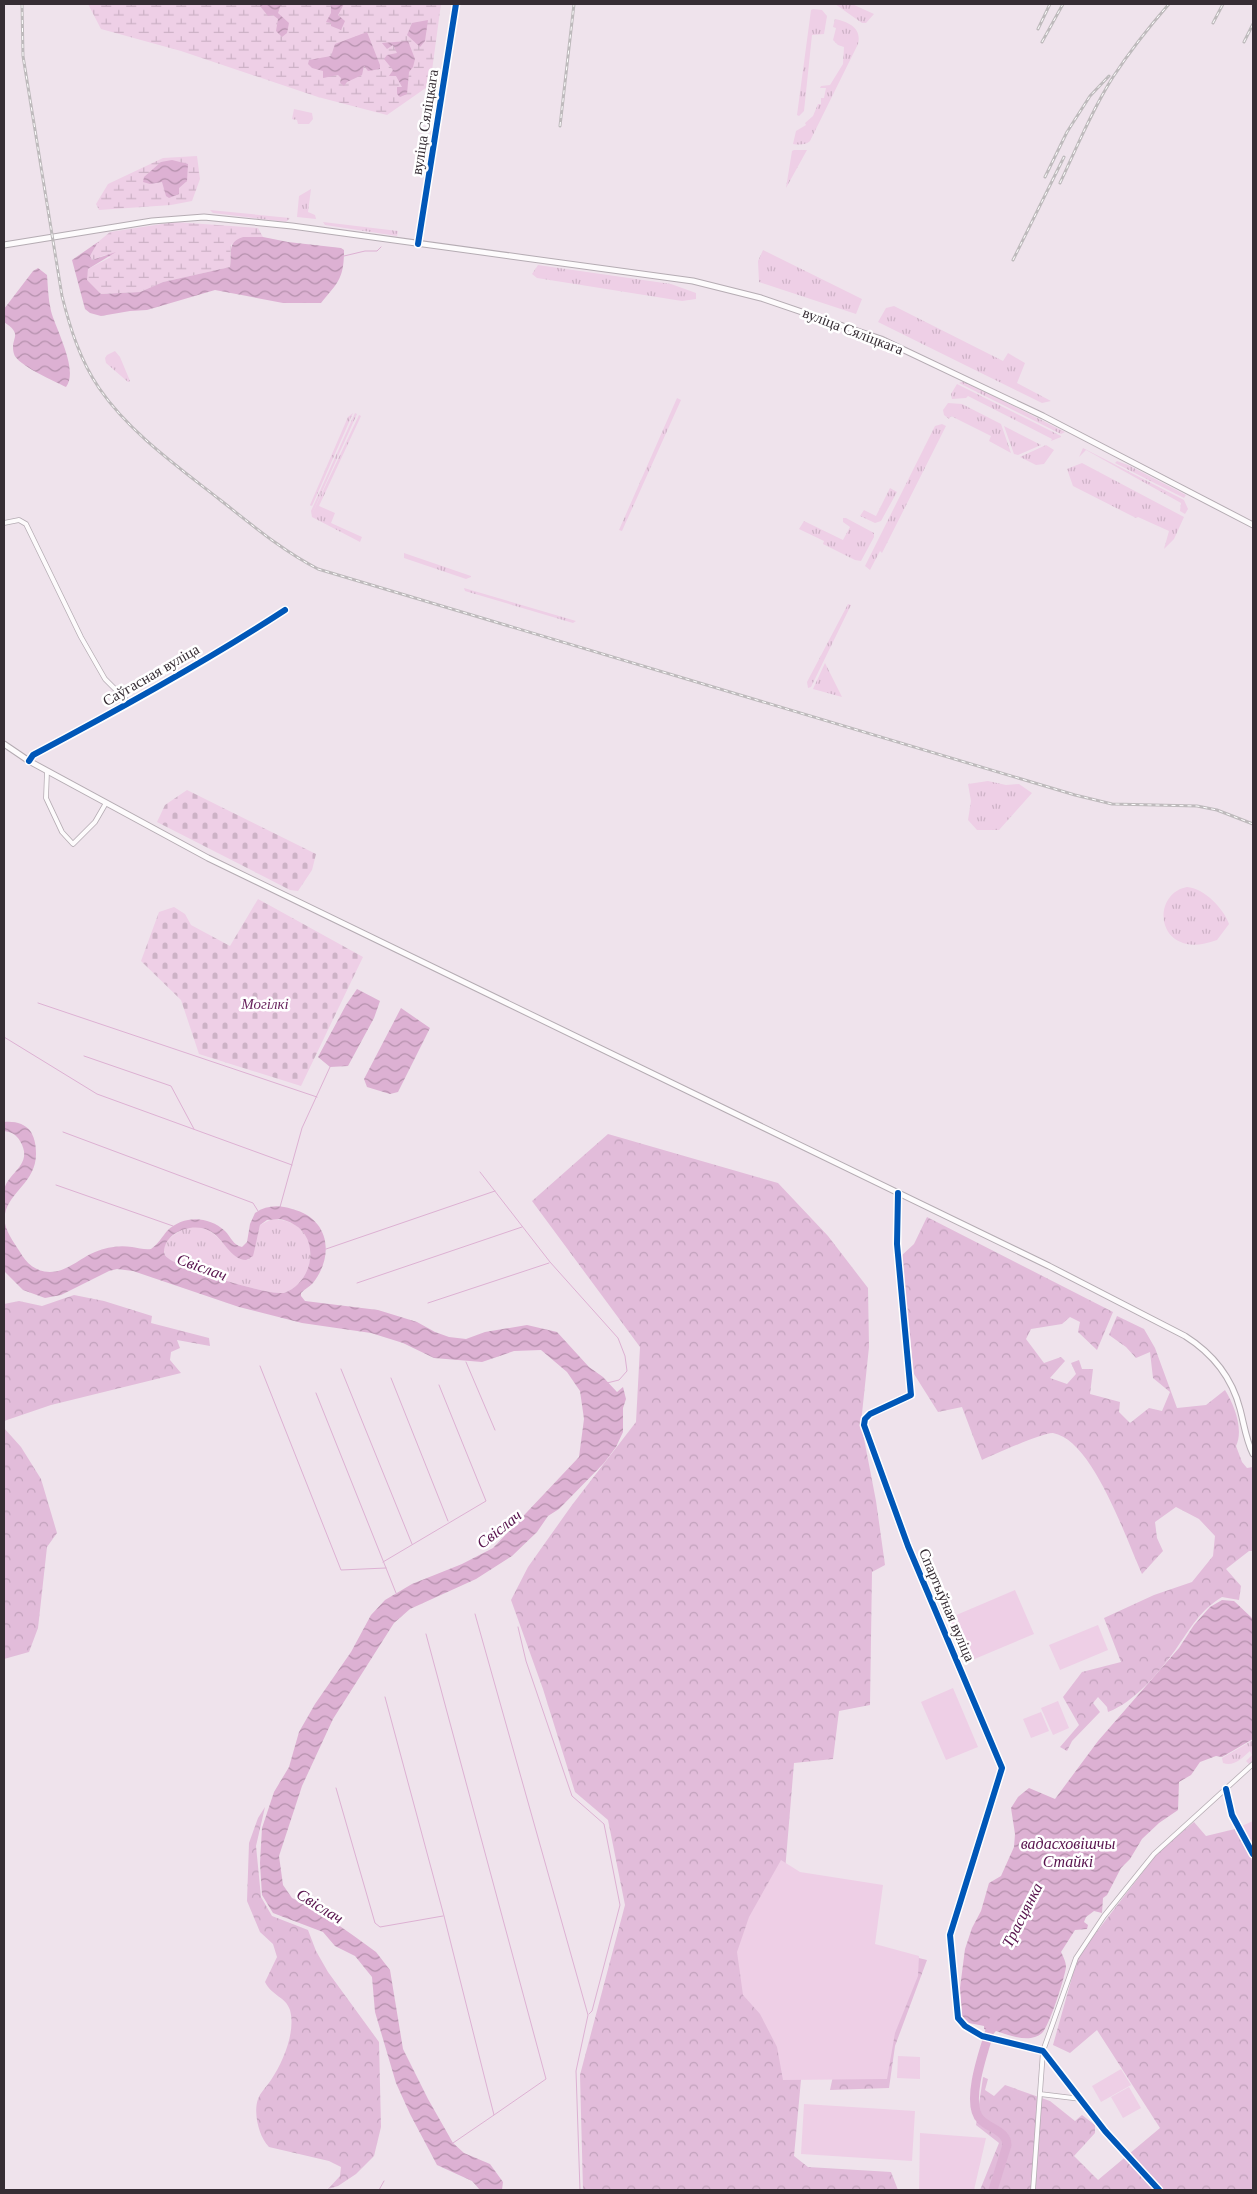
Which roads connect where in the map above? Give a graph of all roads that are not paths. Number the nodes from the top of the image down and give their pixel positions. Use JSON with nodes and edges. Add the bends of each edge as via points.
{"nodes":[{"id":1,"x":456,"y":4,"type":"edge"},
{"id":2,"x":418,"y":244,"type":"junction"},
{"id":3,"x":4,"y":245,"type":"edge"},
{"id":4,"x":4,"y":524,"type":"edge"},
{"id":5,"x":1253,"y":525,"type":"edge"},
{"id":6,"x":285,"y":610,"type":"dead end"},
{"id":7,"x":129,"y":703,"type":"junction"},
{"id":8,"x":4,"y":744,"type":"edge"},
{"id":9,"x":29,"y":761,"type":"junction"},
{"id":10,"x":47,"y":771,"type":"junction"},
{"id":11,"x":106,"y":803,"type":"junction"},
{"id":12,"x":898,"y":1193,"type":"junction"},
{"id":13,"x":1253,"y":1454,"type":"edge"},
{"id":14,"x":1253,"y":1764,"type":"edge"},
{"id":15,"x":1226,"y":1790,"type":"junction"},
{"id":16,"x":1253,"y":1854,"type":"edge"},
{"id":17,"x":1044,"y":2051,"type":"junction"},
{"id":18,"x":1040,"y":2094,"type":"junction"},
{"id":19,"x":1081,"y":2099,"type":"junction"},
{"id":20,"x":1033,"y":2190,"type":"edge"},
{"id":21,"x":1159,"y":2190,"type":"edge"}],
"edges":[{"from":1,"to":2,"type":"street","name":"вуліца Сяліцкага"},
{"from":2,"to":3,"type":"main road","name":"вуліца Сяліцкага","via":[[320,230],[178,218]]},
{"from":2,"to":5,"type":"main road","name":"вуліца Сяліцкага","via":[[692,281],[820,317],[881,340],[1043,416]]},
{"from":4,"to":7,"type":"street","name":"Саўгасная вуліца","via":[[18,520],[26,524],[105,679]]},
{"from":6,"to":7,"type":"street","name":"Саўгасная вуліца"},
{"from":7,"to":9,"type":"street","name":"Саўгасная вуліца","via":[[33,755]]},
{"from":8,"to":9,"type":"main road"},
{"from":9,"to":10,"type":"main road"},
{"from":10,"to":11,"type":"main road"},
{"from":10,"to":11,"type":"street","via":[[46,798],[62,832],[73,844],[95,822]]},
{"from":11,"to":12,"type":"main road","via":[[208,858]]},
{"from":12,"to":13,"type":"main road","via":[[1049,1266],[1196,1343],[1214,1359],[1226,1376],[1240,1406]]},
{"from":12,"to":17,"type":"street","name":"Спартыўная вуліца","via":[[897,1244],[911,1395],[870,1414],[864,1425],[908,1546],[1002,1768],[950,1935],[958,2018],[982,2036]]},
{"from":14,"to":15,"type":"street"},
{"from":15,"to":16,"type":"street","via":[[1232,1815]]},
{"from":15,"to":17,"type":"street","via":[[1154,1854],[1084,1944],[1076,1958]]},
{"from":17,"to":18,"type":"street"},
{"from":17,"to":19,"type":"street"},
{"from":18,"to":19,"type":"street"},
{"from":18,"to":20,"type":"street"},
{"from":19,"to":21,"type":"street","via":[[1105,2131]]}]}
